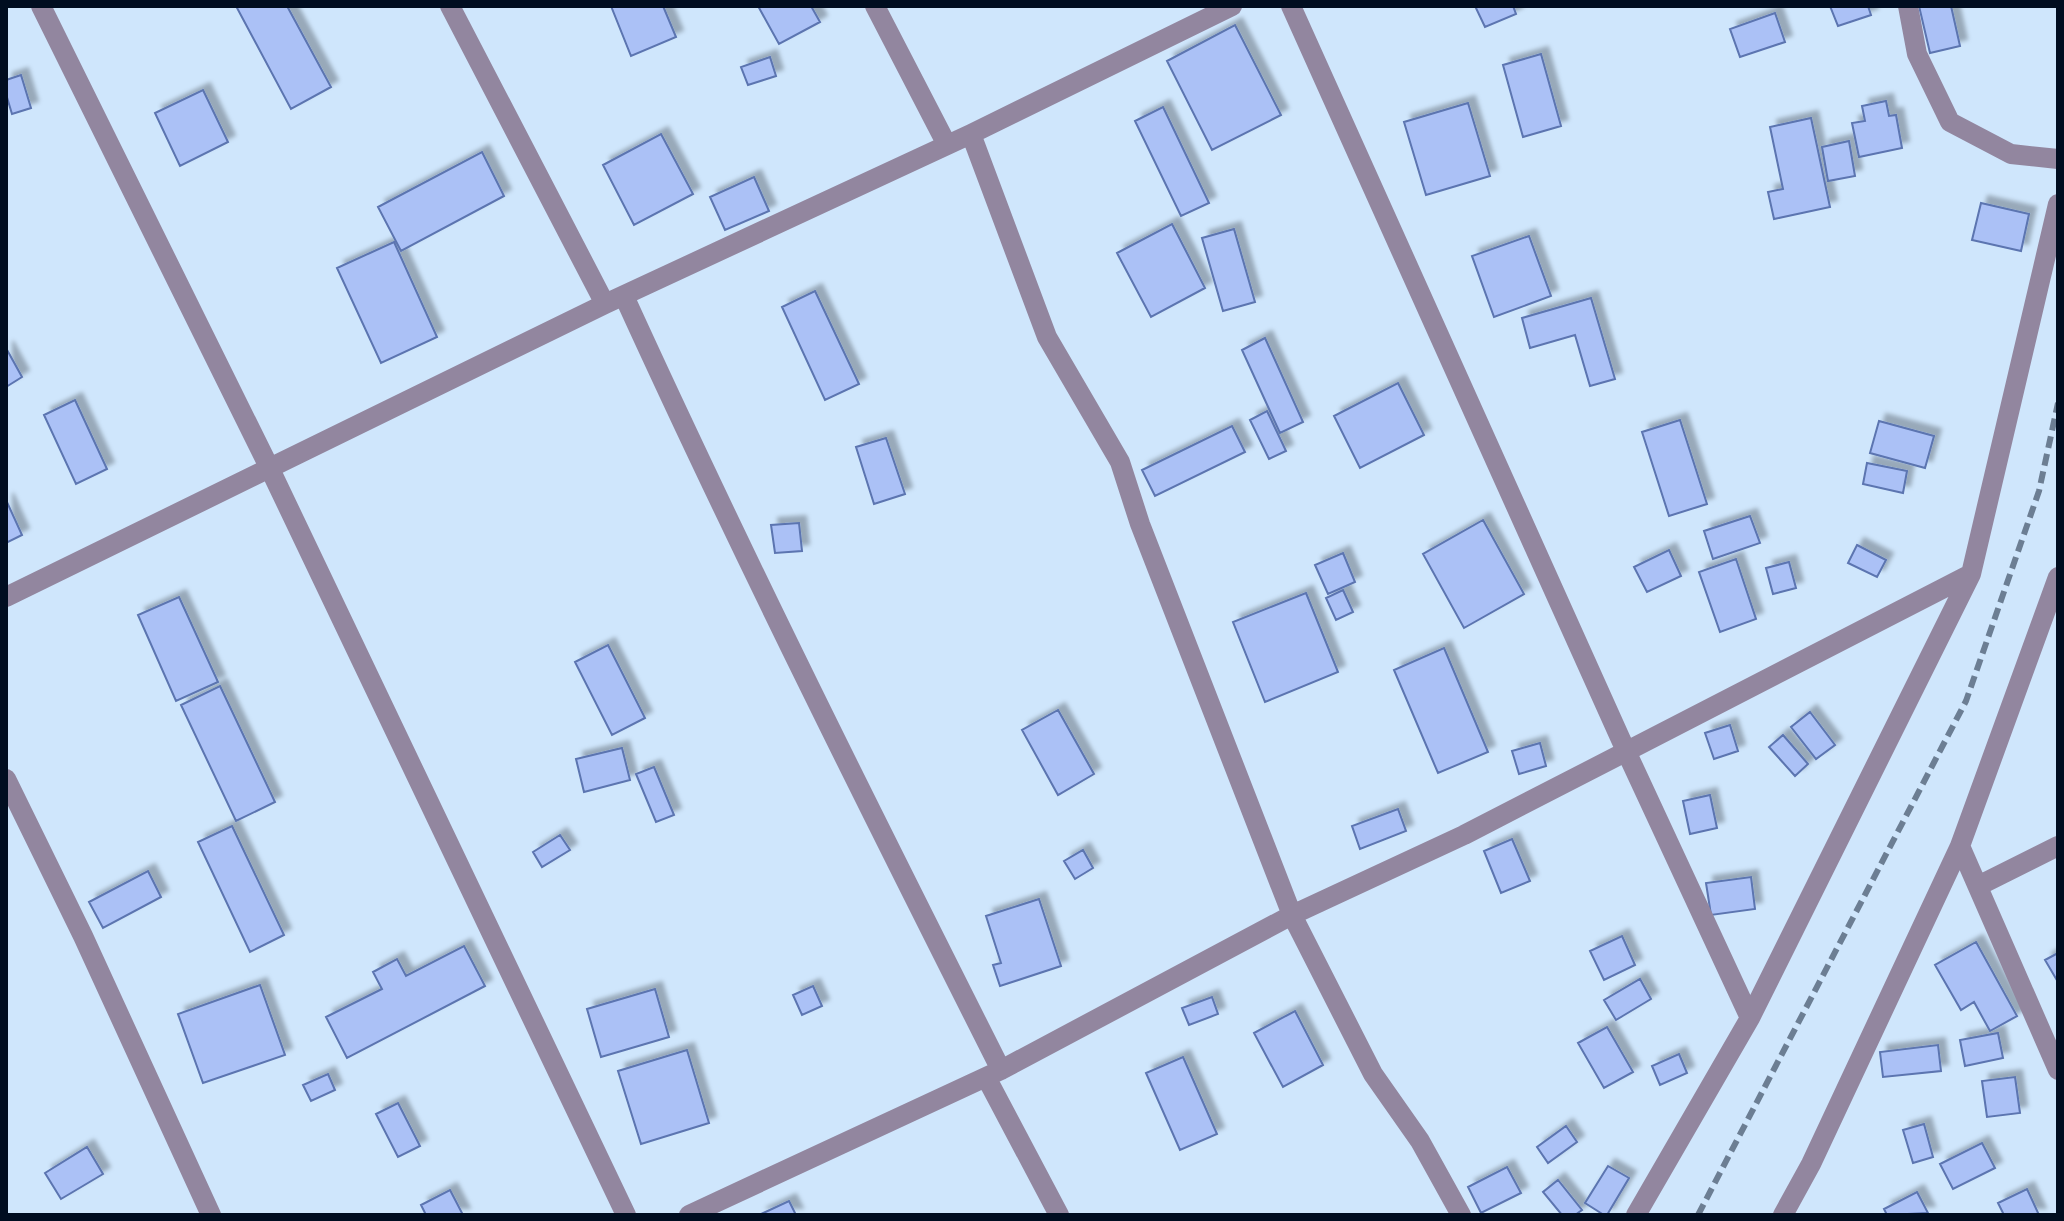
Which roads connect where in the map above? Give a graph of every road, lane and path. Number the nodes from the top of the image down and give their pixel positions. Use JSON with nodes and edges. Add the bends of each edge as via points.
{"nodes":[{"id":1,"x":41,"y":6,"type":"edge"},
{"id":2,"x":450,"y":6,"type":"edge"},
{"id":3,"x":875,"y":6,"type":"edge"},
{"id":4,"x":1232,"y":6,"type":"edge"},
{"id":5,"x":1291,"y":6,"type":"edge"},
{"id":6,"x":1908,"y":6,"type":"edge"},
{"id":7,"x":971,"y":134,"type":"junction"},
{"id":8,"x":947,"y":145,"type":"junction"},
{"id":9,"x":2058,"y":159,"type":"edge"},
{"id":10,"x":2058,"y":204,"type":"edge"},
{"id":11,"x":615,"y":300,"type":"junction"},
{"id":12,"x":269,"y":467,"type":"junction"},
{"id":13,"x":1971,"y":574,"type":"junction"},
{"id":14,"x":2058,"y":577,"type":"edge"},
{"id":15,"x":6,"y":597,"type":"edge"},
{"id":16,"x":1626,"y":751,"type":"junction"},
{"id":17,"x":6,"y":779,"type":"edge"},
{"id":18,"x":1960,"y":846,"type":"junction"},
{"id":19,"x":2058,"y":846,"type":"edge"},
{"id":20,"x":1978,"y":886,"type":"junction"},
{"id":21,"x":1292,"y":915,"type":"junction"},
{"id":22,"x":1750,"y":1018,"type":"junction"},
{"id":23,"x":2058,"y":1070,"type":"edge"},
{"id":24,"x":994,"y":1074,"type":"junction"},
{"id":25,"x":211,"y":1215,"type":"edge"},
{"id":26,"x":626,"y":1215,"type":"edge"},
{"id":27,"x":689,"y":1215,"type":"edge"},
{"id":28,"x":1059,"y":1215,"type":"edge"},
{"id":29,"x":1461,"y":1215,"type":"edge"},
{"id":30,"x":1636,"y":1215,"type":"edge"},
{"id":31,"x":1783,"y":1215,"type":"edge"}],
"edges":[{"from":1,"to":12,"type":"street"},
{"from":2,"to":11,"type":"street"},
{"from":3,"to":8,"type":"street"},
{"from":4,"to":7,"type":"street"},
{"from":5,"to":16,"type":"street"},
{"from":6,"to":9,"type":"street","via":[[1917,54],[1950,122],[2011,154]]},
{"from":7,"to":8,"type":"street"},
{"from":7,"to":21,"type":"street","via":[[1047,337],[1120,462]]},
{"from":8,"to":11,"type":"street"},
{"from":10,"to":13,"type":"street"},
{"from":11,"to":12,"type":"street"},
{"from":11,"to":24,"type":"street","via":[[698,459]]},
{"from":12,"to":15,"type":"street"},
{"from":12,"to":26,"type":"street"},
{"from":13,"to":16,"type":"street"},
{"from":13,"to":22,"type":"street"},
{"from":14,"to":18,"type":"street"},
{"from":16,"to":21,"type":"street"},
{"from":16,"to":22,"type":"street"},
{"from":17,"to":25,"type":"street"},
{"from":18,"to":20,"type":"street"},
{"from":18,"to":31,"type":"street"},
{"from":19,"to":20,"type":"street"},
{"from":20,"to":23,"type":"street"},
{"from":21,"to":24,"type":"street"},
{"from":21,"to":29,"type":"street","via":[[1373,1074],[1420,1141]]},
{"from":22,"to":30,"type":"street"},
{"from":24,"to":27,"type":"street"},
{"from":24,"to":28,"type":"street"}]}
